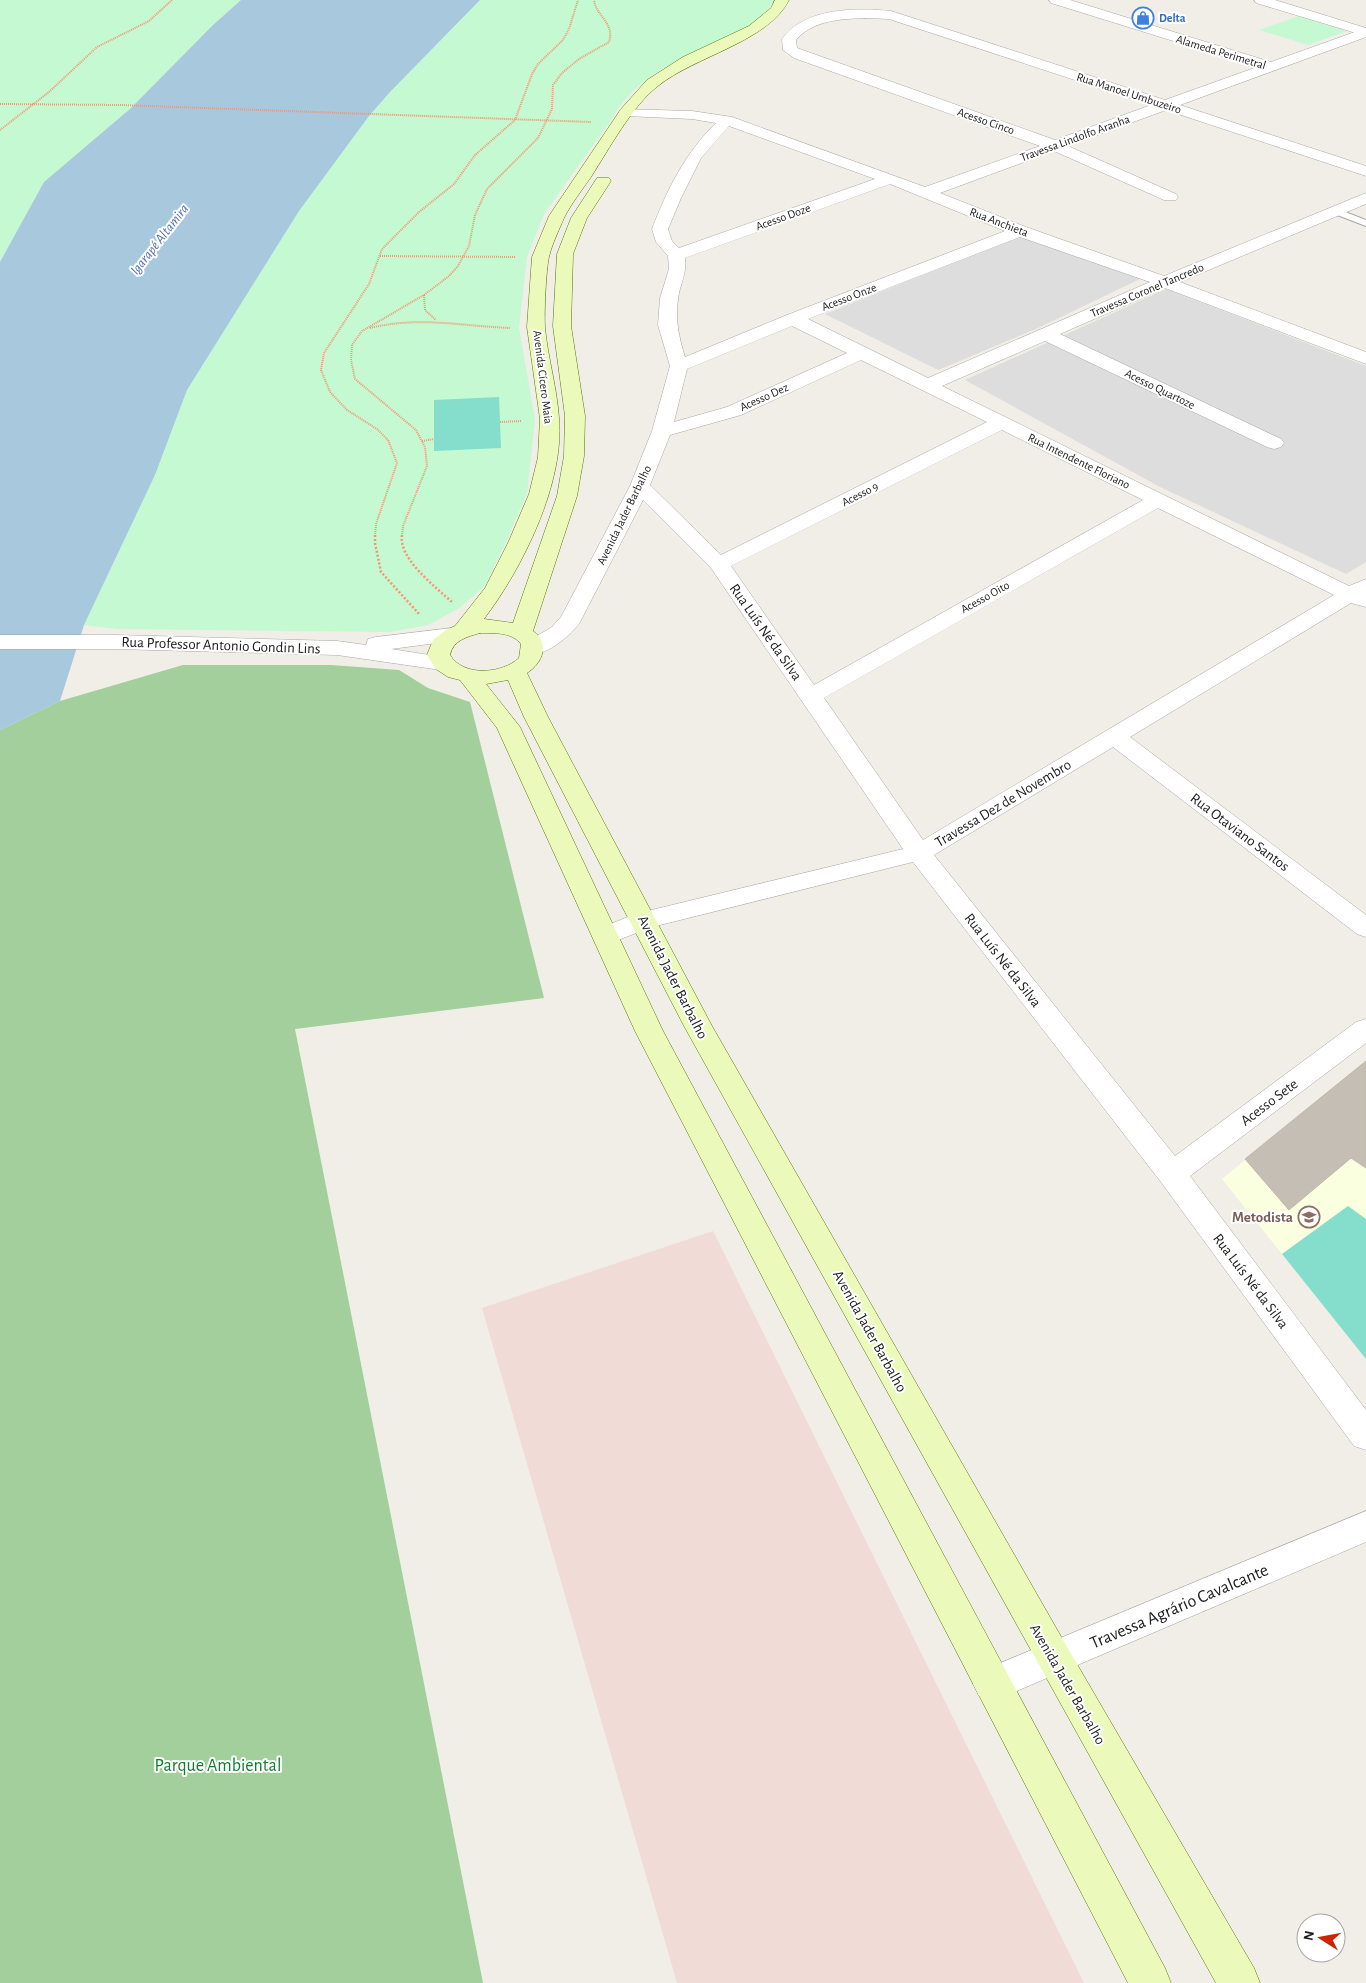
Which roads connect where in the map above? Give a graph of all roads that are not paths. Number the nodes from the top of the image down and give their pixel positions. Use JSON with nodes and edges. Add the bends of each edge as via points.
{"nodes":[{"id":1,"x":782,"y":0,"type":"edge"},
{"id":2,"x":1056,"y":0,"type":"edge"},
{"id":3,"x":1261,"y":0,"type":"edge"},
{"id":4,"x":1289,"y":0,"type":"edge"},
{"id":5,"x":785,"y":20,"type":"joint"},
{"id":6,"x":1366,"y":23,"type":"edge"},
{"id":7,"x":800,"y":27,"type":"junction"},
{"id":8,"x":1366,"y":32,"type":"edge"},
{"id":9,"x":1272,"y":68,"type":"junction"},
{"id":10,"x":1167,"y":105,"type":"junction"},
{"id":11,"x":626,"y":112,"type":"junction"},
{"id":12,"x":649,"y":112,"type":"junction"},
{"id":13,"x":727,"y":120,"type":"junction"},
{"id":14,"x":636,"y":129,"type":"dead end"},
{"id":15,"x":1053,"y":145,"type":"junction"},
{"id":16,"x":610,"y":169,"type":"dead end"},
{"id":17,"x":1366,"y":171,"type":"edge"},
{"id":18,"x":890,"y":180,"type":"junction"},
{"id":19,"x":924,"y":193,"type":"junction"},
{"id":20,"x":1170,"y":197,"type":"dead end"},
{"id":21,"x":1366,"y":198,"type":"edge"},
{"id":22,"x":1335,"y":211,"type":"junction"},
{"id":23,"x":1366,"y":223,"type":"edge"},
{"id":24,"x":1020,"y":231,"type":"junction"},
{"id":25,"x":676,"y":255,"type":"junction"},
{"id":26,"x":1165,"y":282,"type":"junction"},
{"id":27,"x":793,"y":319,"type":"junction"},
{"id":28,"x":1046,"y":334,"type":"junction"},
{"id":29,"x":863,"y":352,"type":"junction"},
{"id":30,"x":1366,"y":358,"type":"edge"},
{"id":31,"x":679,"y":366,"type":"junction"},
{"id":32,"x":928,"y":385,"type":"junction"},
{"id":33,"x":1001,"y":423,"type":"junction"},
{"id":34,"x":662,"y":431,"type":"junction"},
{"id":35,"x":1274,"y":443,"type":"dead end"},
{"id":36,"x":640,"y":486,"type":"junction"},
{"id":37,"x":1159,"y":499,"type":"junction"},
{"id":38,"x":719,"y":564,"type":"junction"},
{"id":39,"x":1361,"y":594,"type":"edge"},
{"id":40,"x":458,"y":624,"type":"junction"},
{"id":41,"x":0,"y":642,"type":"edge"},
{"id":42,"x":337,"y":648,"type":"junction"},
{"id":43,"x":523,"y":651,"type":"junction"},
{"id":44,"x":441,"y":663,"type":"junction"},
{"id":45,"x":470,"y":677,"type":"junction"},
{"id":46,"x":811,"y":696,"type":"junction"},
{"id":47,"x":1114,"y":736,"type":"junction"},
{"id":48,"x":919,"y":853,"type":"junction"},
{"id":49,"x":644,"y":920,"type":"junction"},
{"id":50,"x":1366,"y":928,"type":"edge"},
{"id":51,"x":605,"y":936,"type":"junction"},
{"id":52,"x":1366,"y":1029,"type":"edge"},
{"id":53,"x":1172,"y":1174,"type":"junction"},
{"id":54,"x":1366,"y":1436,"type":"edge"},
{"id":55,"x":1366,"y":1526,"type":"edge"},
{"id":56,"x":1054,"y":1659,"type":"junction"},
{"id":57,"x":992,"y":1684,"type":"junction"},
{"id":58,"x":1150,"y":1983,"type":"edge"},
{"id":59,"x":1239,"y":1983,"type":"edge"}],
"edges":[{"from":1,"to":11,"type":"main road","name":"Avenida Cícero Maia","via":[[777,10],[754,29],[688,60],[652,83]]},
{"from":2,"to":9,"type":"street","name":"Alameda Perimetral"},
{"from":3,"to":8,"type":"street"},
{"from":4,"to":6,"type":"street"},
{"from":5,"to":7,"type":"street"},
{"from":5,"to":12,"type":"main road","via":[[769,32],[703,64],[669,87]]},
{"from":7,"to":10,"type":"street","name":"Rua Manoel Umbuzeiro","via":[[843,15],[890,15]]},
{"from":7,"to":15,"type":"street","name":"Acesso Cinco","via":[[788,43],[790,50],[800,55]]},
{"from":8,"to":9,"type":"street","name":"Travessa Lindolfo Aranha"},
{"from":9,"to":10,"type":"street","name":"Travessa Lindolfo Aranha"},
{"from":10,"to":15,"type":"street","name":"Travessa Lindolfo Aranha"},
{"from":10,"to":17,"type":"street","name":"Rua Manoel Umbuzeiro"},
{"from":11,"to":12,"type":"street","name":"Rua Anchieta"},
{"from":11,"to":40,"type":"main road","name":"Avenida Cícero Maia","via":[[557,216],[540,257],[536,327],[550,418],[548,457],[539,494],[495,590]]},
{"from":12,"to":13,"type":"street","name":"Rua Anchieta"},
{"from":12,"to":14,"type":"main road"},
{"from":13,"to":18,"type":"street","name":"Rua Anchieta"},
{"from":13,"to":25,"type":"street","via":[[691,160],[660,229],[664,242]]},
{"from":15,"to":19,"type":"street","name":"Travessa Lindolfo Aranha"},
{"from":15,"to":20,"type":"street","name":"Acesso Cinco"},
{"from":16,"to":43,"type":"main road","name":"Avenida Cícero Maia","via":[[579,218],[565,254],[562,326],[575,416],[574,456],[567,496]]},
{"from":18,"to":19,"type":"street","name":"Rua Anchieta"},
{"from":18,"to":25,"type":"street","name":"Acesso Doze"},
{"from":19,"to":24,"type":"street","name":"Rua Anchieta"},
{"from":21,"to":22,"type":"street","name":"Travessa Coronel Tancredo"},
{"from":22,"to":23,"type":"lane"},
{"from":22,"to":26,"type":"street","name":"Travessa Coronel Tancredo"},
{"from":24,"to":26,"type":"street","name":"Rua Anchieta"},
{"from":24,"to":27,"type":"street","name":"Acesso Onze"},
{"from":25,"to":31,"type":"street","via":[[678,269],[669,298],[667,324]]},
{"from":26,"to":28,"type":"street","name":"Travessa Coronel Tancredo"},
{"from":26,"to":30,"type":"street","name":"Rua Anchieta"},
{"from":27,"to":29,"type":"street","name":"Rua Intendente Floriano"},
{"from":27,"to":31,"type":"street","name":"Acesso Onze"},
{"from":28,"to":32,"type":"street","name":"Travessa Coronel Tancredo"},
{"from":28,"to":35,"type":"street","name":"Acesso Quartoze"},
{"from":29,"to":32,"type":"street","name":"Rua Intendente Floriano"},
{"from":29,"to":34,"type":"street","name":"Acesso Dez","via":[[734,411]]},
{"from":31,"to":34,"type":"street","name":"Avenida Jader Barbalho"},
{"from":32,"to":33,"type":"street","name":"Rua Intendente Floriano"},
{"from":33,"to":37,"type":"street","name":"Rua Intendente Floriano"},
{"from":33,"to":38,"type":"street","name":"Acesso 9"},
{"from":34,"to":36,"type":"street","name":"Avenida Jader Barbalho"},
{"from":36,"to":38,"type":"street","name":"Rua Luís Né da Silva"},
{"from":36,"to":43,"type":"street","name":"Avenida Jader Barbalho","via":[[571,619],[560,632]]},
{"from":37,"to":39,"type":"street","name":"Rua Intendente Floriano"},
{"from":37,"to":46,"type":"street","name":"Acesso Oito"},
{"from":38,"to":46,"type":"street","name":"Rua Luís Né da Silva"},
{"from":39,"to":47,"type":"street","name":"Travessa Dez de Novembro"},
{"from":40,"to":42,"type":"street"},
{"from":40,"to":43,"type":"main road","via":[[508,628]]},
{"from":40,"to":44,"type":"main road","via":[[440,648]]},
{"from":41,"to":42,"type":"street","name":"Rua Professor Antonio Gondin Lins"},
{"from":42,"to":44,"type":"street","name":"Rua Professor Antonio Gondin Lins"},
{"from":43,"to":45,"type":"main road","via":[[485,678]]},
{"from":43,"to":49,"type":"main road","name":"Avenida Jader Barbalho","via":[[536,717]]},
{"from":44,"to":45,"type":"main road","via":[[457,674]]},
{"from":45,"to":51,"type":"main road","via":[[508,727]]},
{"from":46,"to":48,"type":"street","name":"Rua Luís Né da Silva"},
{"from":47,"to":48,"type":"street","name":"Travessa Dez de Novembro"},
{"from":47,"to":50,"type":"street","name":"Rua Otaviano Santos"},
{"from":48,"to":49,"type":"street","name":"Travessa Dez de Novembro"},
{"from":48,"to":53,"type":"street","name":"Rua Luís Né da Silva"},
{"from":49,"to":51,"type":"street","name":"Travessa Dez de Novembro"},
{"from":49,"to":56,"type":"main road","name":"Avenida Jader Barbalho","via":[[698,1026]]},
{"from":51,"to":57,"type":"main road","via":[[649,1031]]},
{"from":52,"to":53,"type":"street","name":"Acesso Sete"},
{"from":53,"to":54,"type":"street","name":"Rua Luís Né da Silva"},
{"from":55,"to":56,"type":"street","name":"Travessa Agrário Cavalcante"},
{"from":56,"to":57,"type":"street","name":"Travessa Agrário Cavalcante"},
{"from":56,"to":59,"type":"main road","name":"Avenida Jader Barbalho"},
{"from":57,"to":58,"type":"main road"}]}
